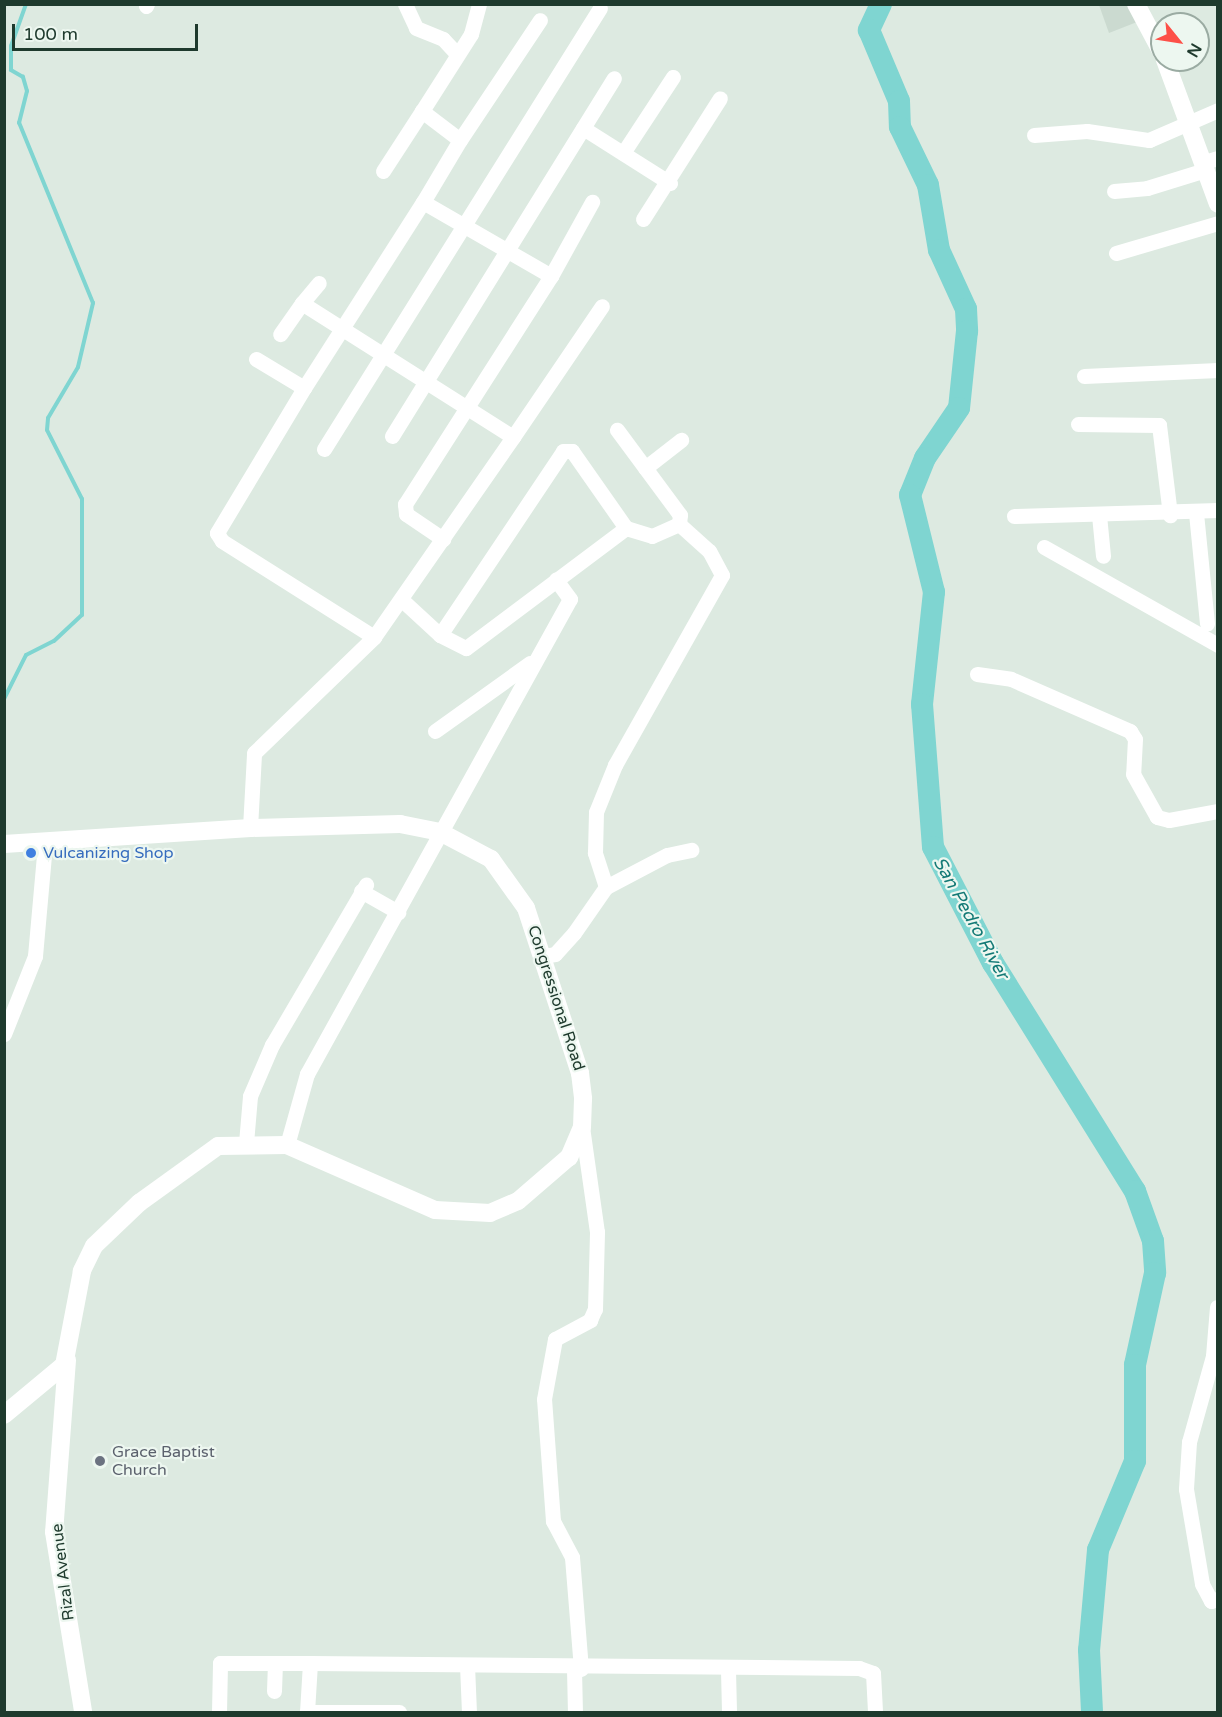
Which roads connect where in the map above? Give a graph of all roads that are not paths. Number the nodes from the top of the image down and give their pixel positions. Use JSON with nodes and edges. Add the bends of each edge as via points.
{"nodes":[{"id":1,"x":405,"y":4,"type":"edge"},
{"id":2,"x":479,"y":4,"type":"edge"},
{"id":3,"x":1136,"y":4,"type":"edge"},
{"id":4,"x":600,"y":8,"type":"dead end"},
{"id":5,"x":540,"y":20,"type":"dead end"},
{"id":6,"x":1150,"y":30,"type":"edge"},
{"id":7,"x":457,"y":54,"type":"junction"},
{"id":8,"x":1170,"y":72,"type":"edge"},
{"id":9,"x":673,"y":77,"type":"dead end"},
{"id":10,"x":614,"y":78,"type":"dead end"},
{"id":11,"x":720,"y":98,"type":"dead end"},
{"id":12,"x":422,"y":111,"type":"junction"},
{"id":13,"x":1218,"y":111,"type":"edge"},
{"id":14,"x":1190,"y":120,"type":"junction"},
{"id":15,"x":583,"y":128,"type":"junction"},
{"id":16,"x":1034,"y":135,"type":"dead end"},
{"id":17,"x":460,"y":140,"type":"junction"},
{"id":18,"x":623,"y":153,"type":"junction"},
{"id":19,"x":1211,"y":162,"type":"edge"},
{"id":20,"x":383,"y":171,"type":"dead end"},
{"id":21,"x":670,"y":183,"type":"junction"},
{"id":22,"x":1114,"y":191,"type":"dead end"},
{"id":23,"x":592,"y":201,"type":"dead end"},
{"id":24,"x":423,"y":202,"type":"junction"},
{"id":25,"x":1218,"y":204,"type":"edge"},
{"id":26,"x":643,"y":219,"type":"dead end"},
{"id":27,"x":1218,"y":224,"type":"edge"},
{"id":28,"x":464,"y":228,"type":"junction"},
{"id":29,"x":1116,"y":253,"type":"dead end"},
{"id":30,"x":505,"y":254,"type":"junction"},
{"id":31,"x":551,"y":276,"type":"junction"},
{"id":32,"x":319,"y":283,"type":"dead end"},
{"id":33,"x":302,"y":303,"type":"junction"},
{"id":34,"x":602,"y":306,"type":"dead end"},
{"id":35,"x":340,"y":329,"type":"junction"},
{"id":36,"x":279,"y":334,"type":"dead end"},
{"id":37,"x":256,"y":359,"type":"dead end"},
{"id":38,"x":384,"y":359,"type":"junction"},
{"id":39,"x":1218,"y":370,"type":"edge"},
{"id":40,"x":1084,"y":376,"type":"dead end"},
{"id":41,"x":426,"y":382,"type":"junction"},
{"id":42,"x":304,"y":388,"type":"junction"},
{"id":43,"x":466,"y":408,"type":"junction"},
{"id":44,"x":1078,"y":424,"type":"dead end"},
{"id":45,"x":616,"y":430,"type":"dead end"},
{"id":46,"x":392,"y":436,"type":"dead end"},
{"id":47,"x":513,"y":437,"type":"junction"},
{"id":48,"x":681,"y":440,"type":"dead end"},
{"id":49,"x":324,"y":449,"type":"dead end"},
{"id":50,"x":645,"y":468,"type":"junction"},
{"id":51,"x":1218,"y":510,"type":"edge"},
{"id":52,"x":1196,"y":513,"type":"junction"},
{"id":53,"x":1099,"y":515,"type":"junction"},
{"id":54,"x":1170,"y":515,"type":"junction"},
{"id":55,"x":1014,"y":516,"type":"dead end"},
{"id":56,"x":679,"y":524,"type":"junction"},
{"id":57,"x":626,"y":528,"type":"junction"},
{"id":58,"x":443,"y":539,"type":"junction"},
{"id":59,"x":1044,"y":547,"type":"dead end"},
{"id":60,"x":1103,"y":556,"type":"dead end"},
{"id":61,"x":556,"y":580,"type":"junction"},
{"id":62,"x":402,"y":600,"type":"junction"},
{"id":63,"x":1206,"y":623,"type":"dead end"},
{"id":64,"x":440,"y":635,"type":"junction"},
{"id":65,"x":374,"y":637,"type":"junction"},
{"id":66,"x":1218,"y":645,"type":"edge"},
{"id":67,"x":535,"y":659,"type":"junction"},
{"id":68,"x":976,"y":674,"type":"dead end"},
{"id":69,"x":435,"y":730,"type":"dead end"},
{"id":70,"x":1218,"y":811,"type":"edge"},
{"id":71,"x":250,"y":828,"type":"junction"},
{"id":72,"x":440,"y":832,"type":"junction"},
{"id":73,"x":4,"y":844,"type":"edge"},
{"id":74,"x":45,"y":844,"type":"junction"},
{"id":75,"x":691,"y":850,"type":"dead end"},
{"id":76,"x":606,"y":887,"type":"junction"},
{"id":77,"x":398,"y":912,"type":"junction"},
{"id":78,"x":543,"y":956,"type":"junction"},
{"id":79,"x":4,"y":1034,"type":"edge"},
{"id":80,"x":582,"y":1127,"type":"junction"},
{"id":81,"x":246,"y":1143,"type":"junction"},
{"id":82,"x":287,"y":1145,"type":"junction"},
{"id":83,"x":1217,"y":1307,"type":"edge"},
{"id":84,"x":67,"y":1358,"type":"junction"},
{"id":85,"x":39,"y":1388,"type":"junction"},
{"id":86,"x":1212,"y":1389,"type":"edge"},
{"id":87,"x":64,"y":1406,"type":"junction"},
{"id":88,"x":4,"y":1415,"type":"edge"},
{"id":89,"x":1218,"y":1599,"type":"edge"},
{"id":90,"x":275,"y":1663,"type":"junction"},
{"id":91,"x":310,"y":1663,"type":"junction"},
{"id":92,"x":467,"y":1665,"type":"junction"},
{"id":93,"x":577,"y":1669,"type":"junction"},
{"id":94,"x":728,"y":1670,"type":"junction"},
{"id":95,"x":274,"y":1691,"type":"dead end"},
{"id":96,"x":83,"y":1713,"type":"edge"},
{"id":97,"x":219,"y":1713,"type":"edge"},
{"id":98,"x":399,"y":1713,"type":"edge"},
{"id":99,"x":469,"y":1713,"type":"edge"},
{"id":100,"x":574,"y":1713,"type":"edge"},
{"id":101,"x":729,"y":1713,"type":"edge"},
{"id":102,"x":875,"y":1713,"type":"edge"}],
"edges":[{"from":1,"to":7,"type":"street","via":[[416,28],[443,39]]},
{"from":2,"to":7,"type":"street","via":[[471,34]]},
{"from":3,"to":6,"type":"main road"},
{"from":4,"to":28,"type":"street","via":[[522,125]]},
{"from":5,"to":17,"type":"street"},
{"from":7,"to":12,"type":"street"},
{"from":8,"to":14,"type":"main road"},
{"from":9,"to":18,"type":"street"},
{"from":10,"to":15,"type":"street"},
{"from":11,"to":21,"type":"street"},
{"from":12,"to":17,"type":"street"},
{"from":12,"to":20,"type":"street"},
{"from":13,"to":14,"type":"street"},
{"from":14,"to":16,"type":"street","via":[[1149,141],[1087,131]]},
{"from":14,"to":19,"type":"main road"},
{"from":15,"to":18,"type":"street"},
{"from":15,"to":30,"type":"street"},
{"from":17,"to":24,"type":"street"},
{"from":18,"to":21,"type":"street"},
{"from":19,"to":22,"type":"street","via":[[1147,188]]},
{"from":19,"to":25,"type":"main road"},
{"from":21,"to":26,"type":"street"},
{"from":23,"to":31,"type":"street"},
{"from":24,"to":28,"type":"street"},
{"from":24,"to":35,"type":"street"},
{"from":27,"to":29,"type":"street"},
{"from":28,"to":30,"type":"street"},
{"from":28,"to":38,"type":"street"},
{"from":30,"to":31,"type":"street"},
{"from":30,"to":41,"type":"street"},
{"from":31,"to":43,"type":"street"},
{"from":32,"to":33,"type":"street"},
{"from":33,"to":35,"type":"street"},
{"from":33,"to":36,"type":"street"},
{"from":34,"to":47,"type":"street"},
{"from":35,"to":38,"type":"street"},
{"from":35,"to":42,"type":"street"},
{"from":37,"to":42,"type":"street"},
{"from":38,"to":41,"type":"street"},
{"from":38,"to":49,"type":"street"},
{"from":39,"to":40,"type":"street"},
{"from":41,"to":43,"type":"street"},
{"from":41,"to":46,"type":"street"},
{"from":42,"to":65,"type":"street","via":[[218,533],[222,541]]},
{"from":43,"to":47,"type":"street"},
{"from":43,"to":58,"type":"street","via":[[405,504],[406,514]]},
{"from":44,"to":54,"type":"street","via":[[1159,425]]},
{"from":45,"to":50,"type":"street"},
{"from":47,"to":58,"type":"street"},
{"from":48,"to":50,"type":"street"},
{"from":50,"to":56,"type":"street","via":[[680,515]]},
{"from":51,"to":52,"type":"street"},
{"from":52,"to":54,"type":"street"},
{"from":52,"to":63,"type":"street"},
{"from":53,"to":54,"type":"street"},
{"from":53,"to":55,"type":"street"},
{"from":53,"to":60,"type":"street"},
{"from":56,"to":57,"type":"street","via":[[652,536]]},
{"from":56,"to":76,"type":"street","via":[[710,551],[722,575],[615,765],[596,812],[595,854]]},
{"from":57,"to":61,"type":"street"},
{"from":57,"to":64,"type":"street","via":[[572,451],[563,451]]},
{"from":58,"to":62,"type":"street"},
{"from":59,"to":66,"type":"street"},
{"from":61,"to":64,"type":"street","via":[[466,648]]},
{"from":61,"to":67,"type":"street","via":[[570,597]]},
{"from":62,"to":64,"type":"street"},
{"from":62,"to":65,"type":"street"},
{"from":65,"to":71,"type":"street","via":[[254,753]]},
{"from":67,"to":69,"type":"street"},
{"from":67,"to":72,"type":"street"},
{"from":68,"to":70,"type":"street","via":[[1011,679],[1130,731],[1135,739],[1133,774],[1157,817],[1169,820]]},
{"from":71,"to":72,"type":"main road","name":"Congressional Road","via":[[400,824]]},
{"from":71,"to":74,"type":"main road","name":"Congressional Road"},
{"from":72,"to":77,"type":"street"},
{"from":72,"to":78,"type":"main road","name":"Congressional Road","via":[[485,854],[507,874],[526,908]]},
{"from":73,"to":74,"type":"main road","name":"Congressional Road"},
{"from":74,"to":79,"type":"street","via":[[35,956]]},
{"from":75,"to":76,"type":"street","via":[[667,855]]},
{"from":76,"to":78,"type":"street","via":[[568,940],[555,954]]},
{"from":77,"to":81,"type":"street","via":[[364,888],[272,1044],[250,1095]]},
{"from":77,"to":82,"type":"street","via":[[307,1074]]},
{"from":78,"to":80,"type":"main road","name":"Congressional Road","via":[[580,1073]]},
{"from":80,"to":82,"type":"main road","name":"Congressional Road","via":[[569,1156],[548,1180],[490,1213],[435,1210]]},
{"from":80,"to":93,"type":"street","via":[[597,1232],[595,1309],[590,1320],[555,1339],[544,1399],[553,1521],[572,1557]]},
{"from":81,"to":82,"type":"main road","name":"Congressional Road"},
{"from":81,"to":84,"type":"main road","name":"Congressional Road","via":[[218,1146],[203,1155],[94,1246],[82,1271]]},
{"from":83,"to":86,"type":"street"},
{"from":84,"to":85,"type":"main road"},
{"from":84,"to":87,"type":"main road","name":"Rizal Avenue"},
{"from":85,"to":87,"type":"main road"},
{"from":85,"to":88,"type":"main road"},
{"from":86,"to":89,"type":"street","via":[[1189,1442],[1186,1489],[1202,1584],[1211,1601]]},
{"from":87,"to":96,"type":"main road","name":"Rizal Avenue","via":[[54,1532]]},
{"from":90,"to":91,"type":"street"},
{"from":90,"to":95,"type":"street"},
{"from":90,"to":97,"type":"street","via":[[220,1663]]},
{"from":91,"to":92,"type":"street"},
{"from":91,"to":98,"type":"street","via":[[307,1712]]},
{"from":92,"to":93,"type":"street"},
{"from":92,"to":99,"type":"street"},
{"from":93,"to":94,"type":"street"},
{"from":93,"to":100,"type":"street"},
{"from":94,"to":101,"type":"street"},
{"from":94,"to":102,"type":"street","via":[[859,1668],[873,1673]]}]}
